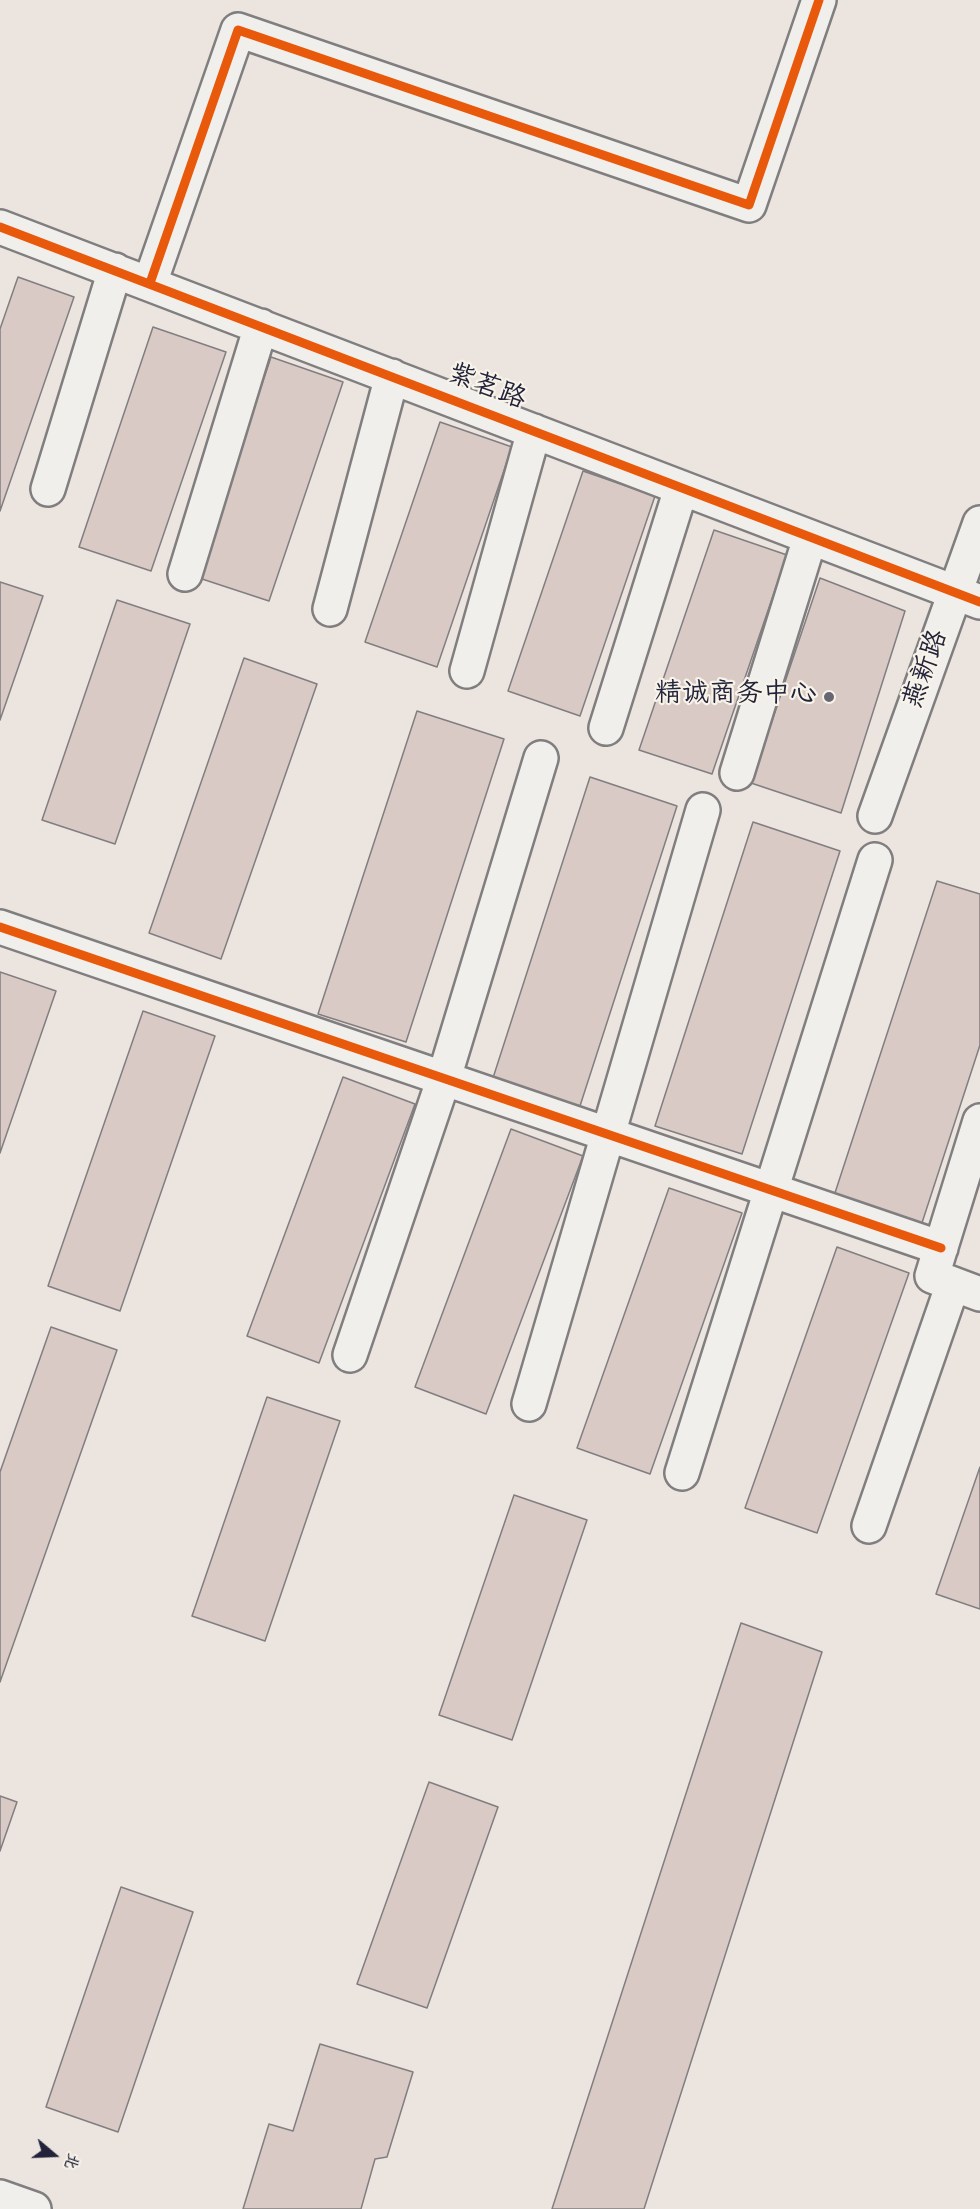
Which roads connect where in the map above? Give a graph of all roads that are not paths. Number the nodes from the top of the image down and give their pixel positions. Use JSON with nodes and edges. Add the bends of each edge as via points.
{"nodes":[{"id":1,"x":819,"y":0,"type":"edge"},
{"id":2,"x":0,"y":228,"type":"edge"},
{"id":3,"x":115,"y":270,"type":"junction"},
{"id":4,"x":150,"y":283,"type":"junction"},
{"id":5,"x":261,"y":326,"type":"junction"},
{"id":6,"x":392,"y":376,"type":"junction"},
{"id":7,"x":534,"y":431,"type":"junction"},
{"id":8,"x":48,"y":489,"type":"dead end"},
{"id":9,"x":681,"y":489,"type":"junction"},
{"id":10,"x":980,"y":523,"type":"edge"},
{"id":11,"x":810,"y":538,"type":"junction"},
{"id":12,"x":185,"y":574,"type":"dead end"},
{"id":13,"x":967,"y":598,"type":"edge"},
{"id":14,"x":330,"y":609,"type":"dead end"},
{"id":15,"x":467,"y":671,"type":"dead end"},
{"id":16,"x":606,"y":728,"type":"dead end"},
{"id":17,"x":540,"y":758,"type":"dead end"},
{"id":18,"x":737,"y":773,"type":"dead end"},
{"id":19,"x":703,"y":810,"type":"dead end"},
{"id":20,"x":875,"y":816,"type":"dead end"},
{"id":21,"x":875,"y":860,"type":"dead end"},
{"id":22,"x":0,"y":927,"type":"edge"},
{"id":23,"x":444,"y":1078,"type":"junction"},
{"id":24,"x":980,"y":1121,"type":"edge"},
{"id":25,"x":608,"y":1134,"type":"junction"},
{"id":26,"x":770,"y":1190,"type":"junction"},
{"id":27,"x":941,"y":1248,"type":"junction"},
{"id":28,"x":967,"y":1289,"type":"edge"},
{"id":29,"x":350,"y":1355,"type":"dead end"},
{"id":30,"x":529,"y":1404,"type":"dead end"},
{"id":31,"x":682,"y":1473,"type":"dead end"},
{"id":32,"x":869,"y":1526,"type":"dead end"},
{"id":33,"x":0,"y":2198,"type":"edge"},
{"id":34,"x":34,"y":2209,"type":"edge"}],
"edges":[{"from":1,"to":4,"type":"street","via":[[749,205],[238,30]]},
{"from":2,"to":3,"type":"street","name":"紫茗路"},
{"from":3,"to":4,"type":"street","name":"紫茗路"},
{"from":3,"to":8,"type":"street"},
{"from":4,"to":5,"type":"street","name":"紫茗路"},
{"from":5,"to":6,"type":"street","name":"紫茗路"},
{"from":5,"to":12,"type":"street"},
{"from":6,"to":7,"type":"street","name":"紫茗路"},
{"from":6,"to":14,"type":"street"},
{"from":7,"to":9,"type":"street","name":"紫茗路"},
{"from":7,"to":15,"type":"street"},
{"from":9,"to":11,"type":"street","name":"紫茗路"},
{"from":9,"to":16,"type":"street"},
{"from":10,"to":13,"type":"street","name":"燕新路"},
{"from":11,"to":13,"type":"street","name":"紫茗路"},
{"from":11,"to":18,"type":"street"},
{"from":13,"to":20,"type":"street","name":"燕新路"},
{"from":17,"to":23,"type":"street"},
{"from":19,"to":25,"type":"street"},
{"from":21,"to":26,"type":"street"},
{"from":22,"to":23,"type":"street"},
{"from":23,"to":25,"type":"street"},
{"from":23,"to":29,"type":"street"},
{"from":24,"to":27,"type":"street"},
{"from":25,"to":26,"type":"street"},
{"from":25,"to":30,"type":"street"},
{"from":26,"to":27,"type":"street"},
{"from":26,"to":31,"type":"street"},
{"from":27,"to":28,"type":"street","via":[[932,1276]]},
{"from":28,"to":32,"type":"street"},
{"from":33,"to":34,"type":"street"}]}
